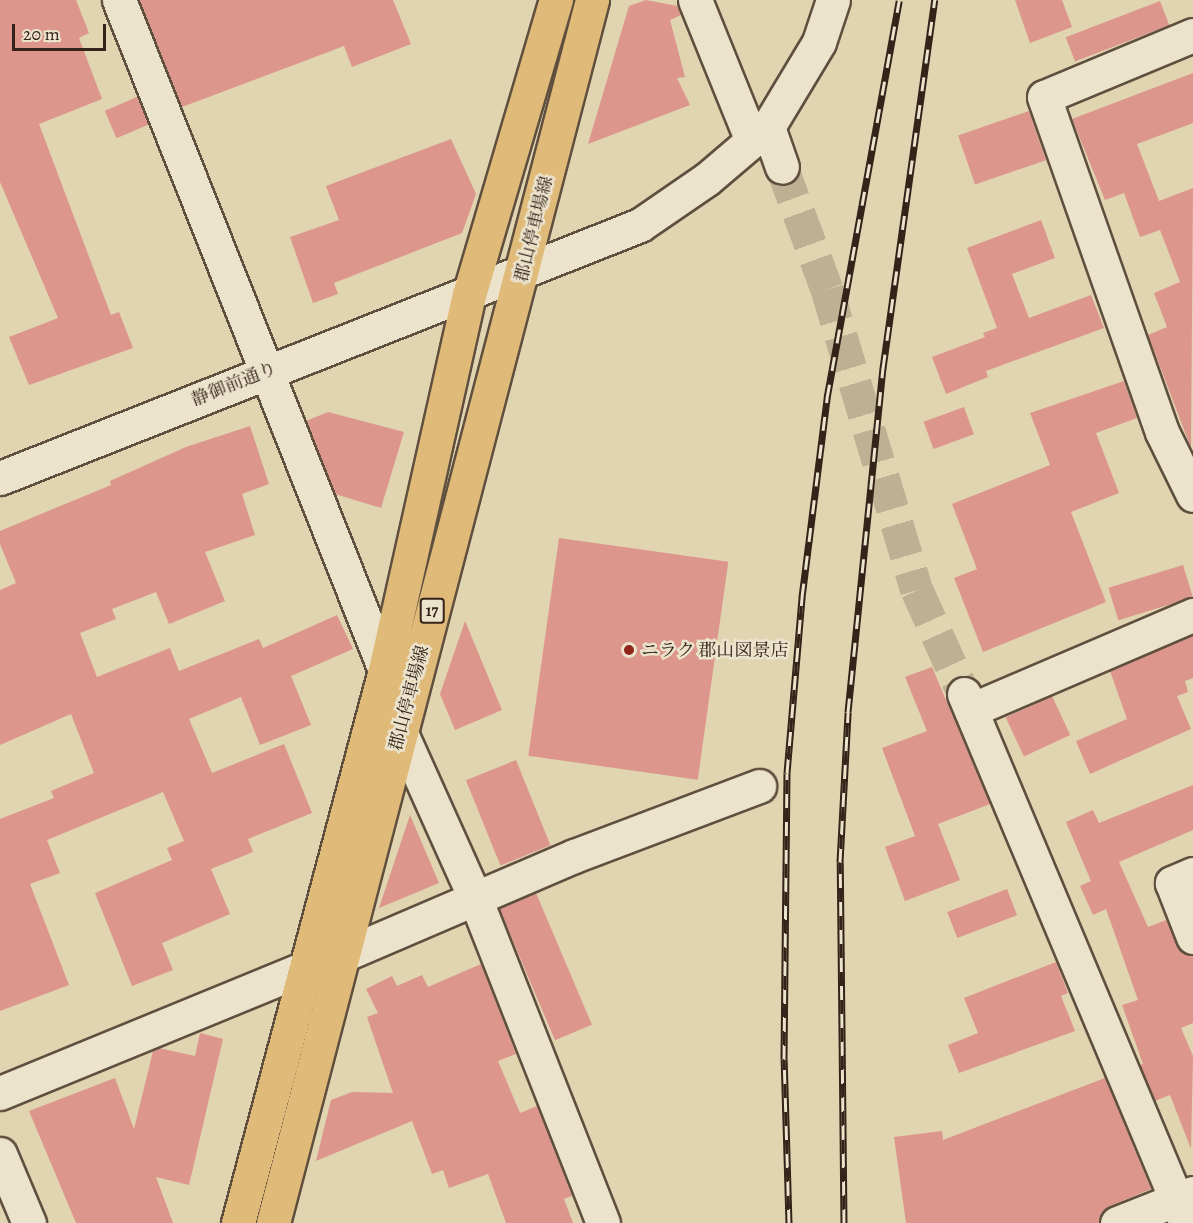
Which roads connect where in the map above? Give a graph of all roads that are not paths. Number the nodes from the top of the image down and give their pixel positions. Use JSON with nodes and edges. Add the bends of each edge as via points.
{"nodes":[{"id":1,"x":119,"y":0,"type":"edge"},
{"id":2,"x":556,"y":0,"type":"edge"},
{"id":3,"x":592,"y":0,"type":"edge"},
{"id":4,"x":695,"y":0,"type":"edge"},
{"id":5,"x":833,"y":0,"type":"edge"},
{"id":6,"x":1193,"y":35,"type":"edge"},
{"id":7,"x":760,"y":134,"type":"junction"},
{"id":8,"x":782,"y":167,"type":"tunnel mouth"},
{"id":9,"x":523,"y":274,"type":"junction"},
{"id":10,"x":469,"y":295,"type":"junction"},
{"id":11,"x":266,"y":371,"type":"junction"},
{"id":12,"x":0,"y":478,"type":"edge"},
{"id":13,"x":1193,"y":495,"type":"edge"},
{"id":14,"x":1193,"y":615,"type":"edge"},
{"id":15,"x":385,"y":670,"type":"junction"},
{"id":16,"x":400,"y":731,"type":"junction"},
{"id":17,"x":759,"y":786,"type":"dead end"},
{"id":18,"x":1193,"y":874,"type":"edge"},
{"id":19,"x":475,"y":898,"type":"junction"},
{"id":20,"x":1193,"y":937,"type":"edge"},
{"id":21,"x":343,"y":956,"type":"junction"},
{"id":22,"x":305,"y":968,"type":"junction"},
{"id":23,"x":0,"y":1093,"type":"edge"},
{"id":24,"x":0,"y":1154,"type":"edge"},
{"id":25,"x":1185,"y":1205,"type":"edge"},
{"id":26,"x":29,"y":1223,"type":"edge"},
{"id":27,"x":238,"y":1223,"type":"edge"},
{"id":28,"x":273,"y":1223,"type":"edge"},
{"id":29,"x":603,"y":1223,"type":"edge"},
{"id":30,"x":1117,"y":1223,"type":"edge"}],
"edges":[{"from":1,"to":11,"type":"street"},
{"from":2,"to":10,"type":"main road","name":"郡山停車場線","number":"17"},
{"from":3,"to":9,"type":"main road","name":"郡山停車場線","number":"17"},
{"from":4,"to":7,"type":"street"},
{"from":5,"to":7,"type":"street","name":"静御前通り","via":[[819,42]]},
{"from":6,"to":13,"type":"street","via":[[1044,97],[1162,432]]},
{"from":7,"to":8,"type":"street"},
{"from":7,"to":9,"type":"street","name":"静御前通り","via":[[681,199],[640,225]]},
{"from":9,"to":10,"type":"street","name":"静御前通り"},
{"from":9,"to":16,"type":"main road","name":"郡山停車場線","number":"17"},
{"from":10,"to":11,"type":"street","name":"静御前通り"},
{"from":10,"to":15,"type":"main road","name":"郡山停車場線","number":"17"},
{"from":11,"to":12,"type":"street","name":"静御前通り"},
{"from":11,"to":15,"type":"street"},
{"from":14,"to":25,"type":"street","via":[[967,702]]},
{"from":15,"to":22,"type":"main road","name":"郡山停車場線","number":"17"},
{"from":16,"to":19,"type":"street"},
{"from":16,"to":21,"type":"main road","name":"郡山停車場線","number":"17"},
{"from":17,"to":19,"type":"street"},
{"from":18,"to":20,"type":"street","via":[[1172,883]]},
{"from":19,"to":21,"type":"street"},
{"from":19,"to":29,"type":"street"},
{"from":21,"to":28,"type":"main road","name":"郡山停車場線","number":"17"},
{"from":22,"to":23,"type":"street"},
{"from":22,"to":27,"type":"main road","name":"郡山停車場線","number":"17"},
{"from":24,"to":26,"type":"street"},
{"from":25,"to":30,"type":"street"}]}
